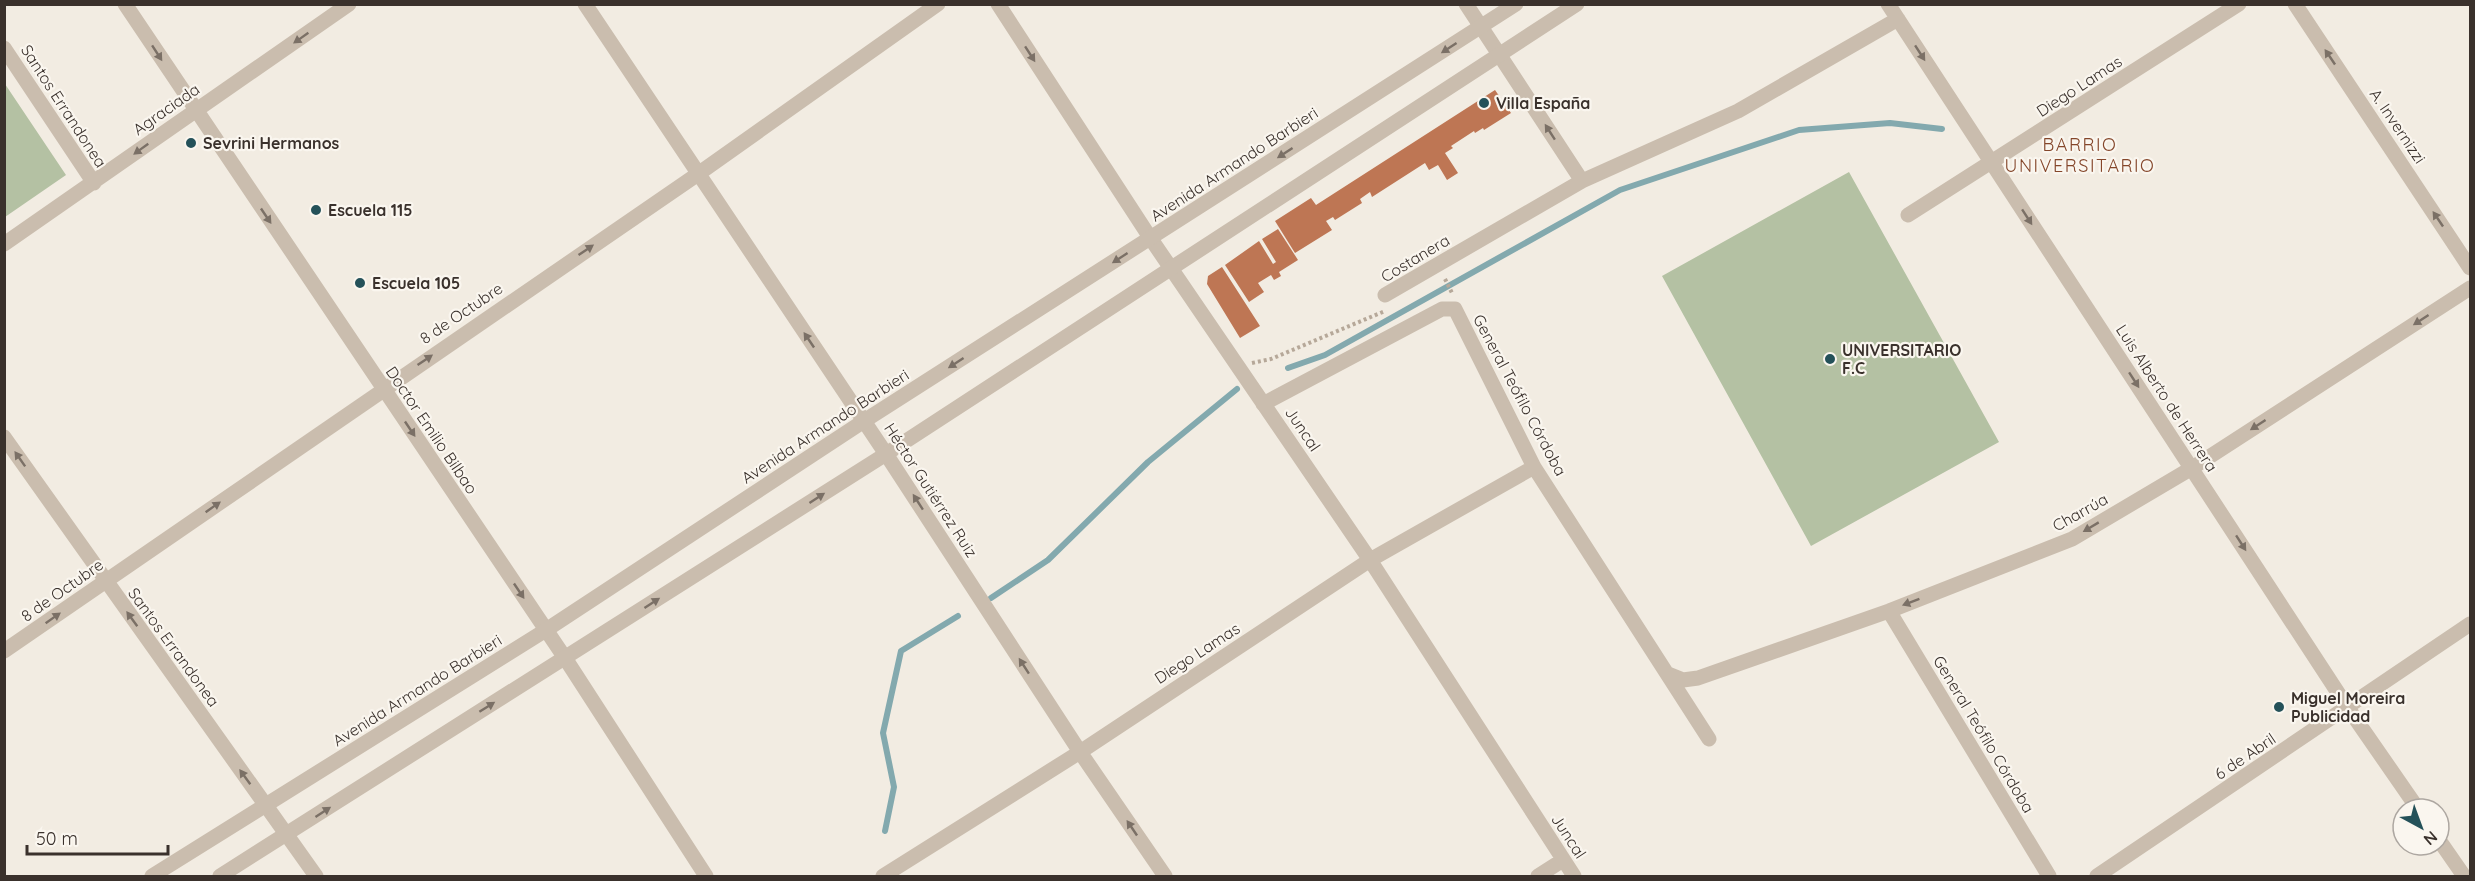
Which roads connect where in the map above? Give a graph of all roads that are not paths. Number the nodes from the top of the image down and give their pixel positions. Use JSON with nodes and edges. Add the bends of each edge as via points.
{"nodes":[{"id":1,"x":125,"y":4,"type":"edge"},
{"id":2,"x":349,"y":4,"type":"edge"},
{"id":3,"x":585,"y":4,"type":"edge"},
{"id":4,"x":938,"y":4,"type":"edge"},
{"id":5,"x":998,"y":4,"type":"edge"},
{"id":6,"x":1466,"y":4,"type":"edge"},
{"id":7,"x":1516,"y":4,"type":"edge"},
{"id":8,"x":1577,"y":4,"type":"edge"},
{"id":9,"x":1888,"y":4,"type":"edge"},
{"id":10,"x":2239,"y":4,"type":"edge"},
{"id":11,"x":2295,"y":4,"type":"edge"},
{"id":12,"x":1898,"y":19,"type":"junction"},
{"id":13,"x":1481,"y":27,"type":"junction"},
{"id":14,"x":4,"y":48,"type":"edge"},
{"id":15,"x":1501,"y":54,"type":"junction"},
{"id":16,"x":195,"y":111,"type":"junction"},
{"id":17,"x":1992,"y":163,"type":"junction"},
{"id":18,"x":698,"y":174,"type":"junction"},
{"id":19,"x":1582,"y":181,"type":"junction"},
{"id":20,"x":94,"y":183,"type":"junction"},
{"id":21,"x":1908,"y":215,"type":"dead end"},
{"id":22,"x":1150,"y":239,"type":"junction"},
{"id":23,"x":4,"y":244,"type":"edge"},
{"id":24,"x":1171,"y":268,"type":"junction"},
{"id":25,"x":2470,"y":268,"type":"edge"},
{"id":26,"x":2470,"y":288,"type":"edge"},
{"id":27,"x":1385,"y":296,"type":"road end"},
{"id":28,"x":382,"y":389,"type":"junction"},
{"id":29,"x":1263,"y":404,"type":"junction"},
{"id":30,"x":864,"y":422,"type":"junction"},
{"id":31,"x":4,"y":437,"type":"edge"},
{"id":32,"x":886,"y":454,"type":"junction"},
{"id":33,"x":1534,"y":467,"type":"junction"},
{"id":34,"x":2192,"y":468,"type":"junction"},
{"id":35,"x":1370,"y":560,"type":"junction"},
{"id":36,"x":105,"y":582,"type":"junction"},
{"id":37,"x":1889,"y":611,"type":"junction"},
{"id":38,"x":2470,"y":624,"type":"edge"},
{"id":39,"x":546,"y":630,"type":"junction"},
{"id":40,"x":4,"y":651,"type":"edge"},
{"id":41,"x":565,"y":658,"type":"junction"},
{"id":42,"x":1668,"y":674,"type":"junction"},
{"id":43,"x":2348,"y":708,"type":"junction"},
{"id":44,"x":1709,"y":739,"type":"dead end"},
{"id":45,"x":1080,"y":752,"type":"junction"},
{"id":46,"x":2410,"y":797,"type":"edge"},
{"id":47,"x":266,"y":806,"type":"junction"},
{"id":48,"x":287,"y":836,"type":"junction"},
{"id":49,"x":2451,"y":857,"type":"edge"},
{"id":50,"x":1563,"y":860,"type":"junction"},
{"id":51,"x":152,"y":876,"type":"edge"},
{"id":52,"x":220,"y":876,"type":"edge"},
{"id":53,"x":316,"y":876,"type":"edge"},
{"id":54,"x":706,"y":876,"type":"edge"},
{"id":55,"x":883,"y":876,"type":"edge"},
{"id":56,"x":1165,"y":876,"type":"edge"},
{"id":57,"x":1538,"y":876,"type":"edge"},
{"id":58,"x":1574,"y":876,"type":"edge"},
{"id":59,"x":2049,"y":876,"type":"edge"},
{"id":60,"x":2097,"y":876,"type":"edge"},
{"id":61,"x":2464,"y":876,"type":"edge"}],
"edges":[{"from":1,"to":16,"type":"street","name":"Doctor Emilio Bilbao","one_way":true},
{"from":2,"to":16,"type":"street","name":"Agraciada","one_way":true},
{"from":3,"to":18,"type":"street","name":"Héctor Gutiérrez Ruiz"},
{"from":4,"to":18,"type":"street","name":"8 de Octubre"},
{"from":5,"to":22,"type":"street","name":"Juncal","one_way":true},
{"from":6,"to":13,"type":"street"},
{"from":7,"to":13,"type":"street","name":"Avenida Armando Barbieri"},
{"from":8,"to":15,"type":"street"},
{"from":9,"to":12,"type":"street","name":"Luis Alberto de Herrera"},
{"from":10,"to":17,"type":"street","name":"Diego Lamas"},
{"from":25,"to":11,"type":"street","name":"A. Invernizzi","one_way":true},
{"from":12,"to":17,"type":"street","name":"Luis Alberto de Herrera","one_way":true},
{"from":12,"to":19,"type":"street","name":"Costanera","via":[[1738,111]]},
{"from":13,"to":15,"type":"street"},
{"from":13,"to":22,"type":"street","name":"Avenida Armando Barbieri","one_way":true},
{"from":14,"to":20,"type":"street","name":"Santos Errandonea"},
{"from":19,"to":15,"type":"street","one_way":true},
{"from":15,"to":24,"type":"street"},
{"from":16,"to":20,"type":"street","name":"Agraciada","one_way":true},
{"from":16,"to":28,"type":"street","name":"Doctor Emilio Bilbao","one_way":true},
{"from":17,"to":21,"type":"street","name":"Diego Lamas"},
{"from":17,"to":34,"type":"street","name":"Luis Alberto de Herrera","one_way":true},
{"from":28,"to":18,"type":"street","name":"8 de Octubre","one_way":true},
{"from":30,"to":18,"type":"street","name":"Héctor Gutiérrez Ruiz","one_way":true},
{"from":19,"to":27,"type":"street","name":"Costanera"},
{"from":20,"to":23,"type":"street","name":"Agraciada"},
{"from":22,"to":24,"type":"street","name":"Juncal"},
{"from":22,"to":30,"type":"street","name":"Avenida Armando Barbieri","one_way":true},
{"from":24,"to":29,"type":"street","name":"Juncal"},
{"from":24,"to":32,"type":"street"},
{"from":26,"to":34,"type":"street","name":"Charrúa","one_way":true},
{"from":36,"to":28,"type":"street","name":"8 de Octubre","one_way":true},
{"from":28,"to":39,"type":"street","name":"Doctor Emilio Bilbao","one_way":true},
{"from":29,"to":33,"type":"street","name":"General Teófilo Córdoba","via":[[1442,309],[1455,309]]},
{"from":29,"to":35,"type":"street","name":"Juncal"},
{"from":30,"to":32,"type":"street","name":"Héctor Gutiérrez Ruiz"},
{"from":30,"to":39,"type":"street","name":"Avenida Armando Barbieri"},
{"from":36,"to":31,"type":"street","name":"Santos Errandonea","one_way":true},
{"from":41,"to":32,"type":"street","one_way":true},
{"from":45,"to":32,"type":"street","name":"Héctor Gutiérrez Ruiz","one_way":true},
{"from":33,"to":35,"type":"street","name":"Diego Lamas"},
{"from":33,"to":42,"type":"street","name":"General Teófilo Córdoba"},
{"from":34,"to":37,"type":"street","name":"Charrúa","one_way":true,"via":[[2072,539]]},
{"from":34,"to":43,"type":"street","name":"Luis Alberto de Herrera","one_way":true},
{"from":35,"to":45,"type":"street","name":"Diego Lamas"},
{"from":35,"to":50,"type":"street","name":"Juncal"},
{"from":40,"to":36,"type":"street","name":"8 de Octubre","one_way":true},
{"from":47,"to":36,"type":"street","name":"Santos Errandonea","one_way":true},
{"from":37,"to":42,"type":"street","name":"Charrúa","via":[[1698,678],[1683,680]]},
{"from":37,"to":59,"type":"street","name":"General Teófilo Córdoba"},
{"from":38,"to":43,"type":"street","name":"6 de Abril"},
{"from":39,"to":41,"type":"street","name":"Doctor Emilio Bilbao"},
{"from":39,"to":47,"type":"street","name":"Avenida Armando Barbieri"},
{"from":48,"to":41,"type":"street","one_way":true},
{"from":41,"to":54,"type":"street","name":"Doctor Emilio Bilbao"},
{"from":42,"to":44,"type":"street","name":"General Teófilo Córdoba"},
{"from":43,"to":46,"type":"street","name":"Luis Alberto de Herrera"},
{"from":43,"to":60,"type":"street","name":"6 de Abril"},
{"from":45,"to":55,"type":"street","name":"Diego Lamas"},
{"from":56,"to":45,"type":"street","name":"Héctor Gutiérrez Ruiz","one_way":true},
{"from":47,"to":48,"type":"street","name":"Santos Errandonea"},
{"from":47,"to":51,"type":"street","name":"Avenida Armando Barbieri"},
{"from":48,"to":52,"type":"street"},
{"from":48,"to":53,"type":"street","name":"Santos Errandonea"},
{"from":49,"to":61,"type":"street"},
{"from":50,"to":57,"type":"street"},
{"from":50,"to":58,"type":"street","name":"Juncal"}]}
